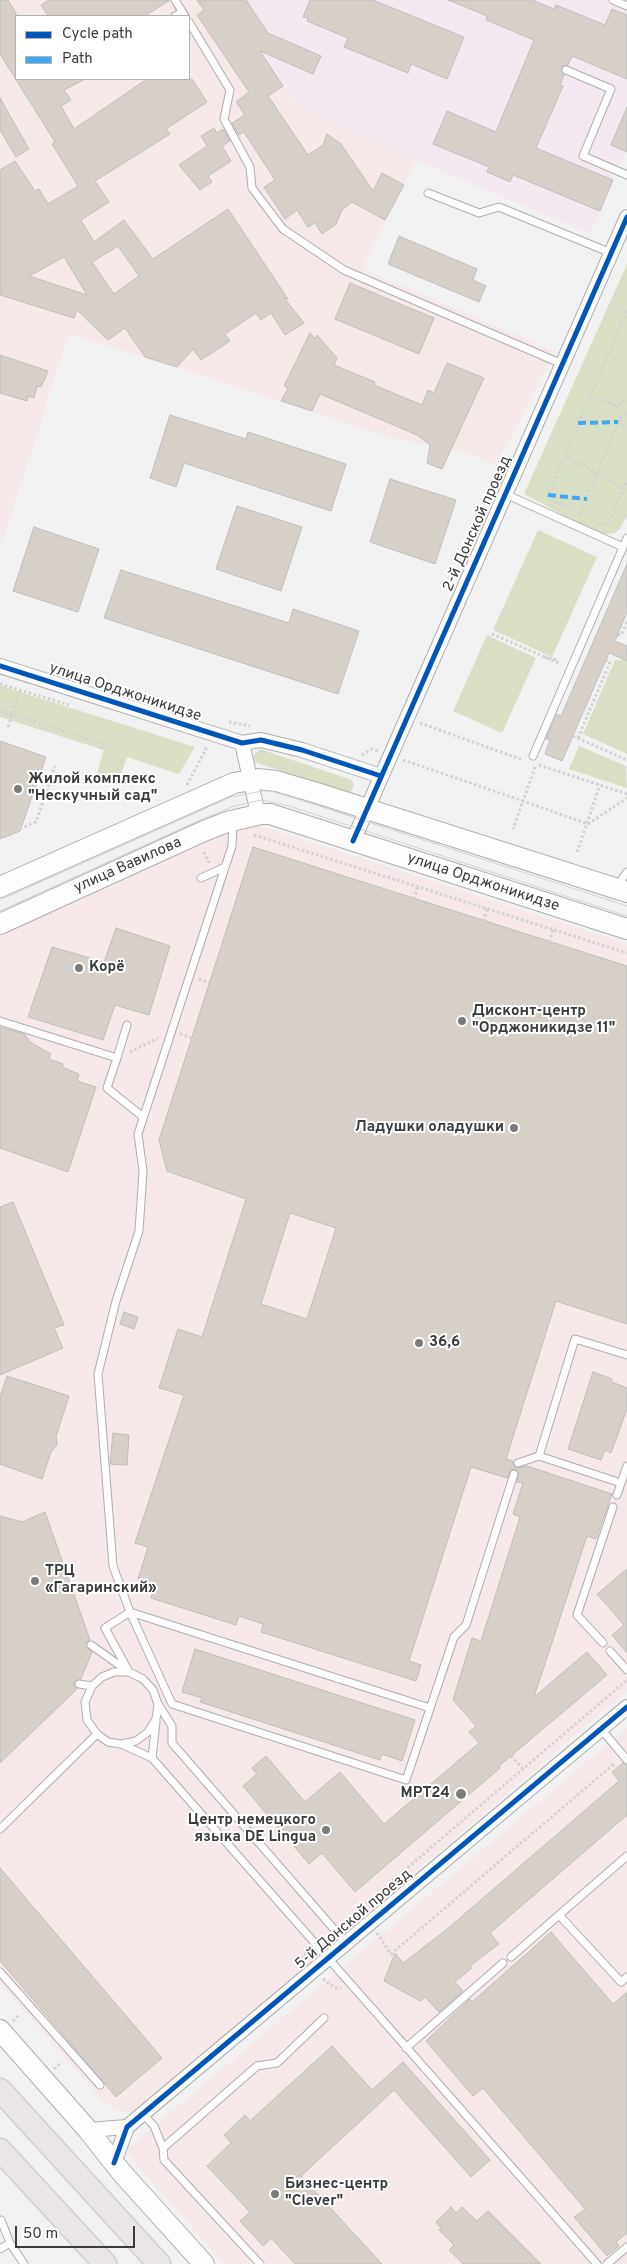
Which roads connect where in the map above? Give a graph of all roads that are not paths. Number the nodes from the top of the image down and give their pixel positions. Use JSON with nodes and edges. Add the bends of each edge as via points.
{"nodes":[{"id":1,"x":175,"y":0,"type":"edge"},
{"id":2,"x":613,"y":0,"type":"edge"},
{"id":3,"x":627,"y":6,"type":"edge"},
{"id":4,"x":184,"y":14,"type":"edge"},
{"id":5,"x":190,"y":24,"type":"edge"},
{"id":6,"x":566,"y":70,"type":"dead end"},
{"id":7,"x":627,"y":175,"type":"edge"},
{"id":8,"x":428,"y":193,"type":"dead end"},
{"id":9,"x":627,"y":217,"type":"edge"},
{"id":10,"x":611,"y":254,"type":"junction"},
{"id":11,"x":562,"y":364,"type":"junction"},
{"id":12,"x":505,"y":494,"type":"junction"},
{"id":13,"x":627,"y":538,"type":"edge"},
{"id":14,"x":623,"y":547,"type":"junction"},
{"id":15,"x":0,"y":666,"type":"edge"},
{"id":16,"x":242,"y":744,"type":"junction"},
{"id":17,"x":533,"y":756,"type":"dead end"},
{"id":18,"x":381,"y":776,"type":"junction"},
{"id":19,"x":250,"y":779,"type":"junction"},
{"id":20,"x":366,"y":809,"type":"junction"},
{"id":21,"x":258,"y":814,"type":"junction"},
{"id":22,"x":233,"y":821,"type":"junction"},
{"id":23,"x":353,"y":841,"type":"junction"},
{"id":24,"x":225,"y":867,"type":"junction"},
{"id":25,"x":627,"y":872,"type":"edge"},
{"id":26,"x":201,"y":878,"type":"dead end"},
{"id":27,"x":0,"y":887,"type":"edge"},
{"id":28,"x":621,"y":891,"type":"edge"},
{"id":29,"x":0,"y":924,"type":"edge"},
{"id":30,"x":627,"y":929,"type":"edge"},
{"id":31,"x":0,"y":1021,"type":"edge"},
{"id":32,"x":128,"y":1025,"type":"dead end"},
{"id":33,"x":117,"y":1058,"type":"junction"},
{"id":34,"x":143,"y":1117,"type":"junction"},
{"id":35,"x":627,"y":1355,"type":"edge"},
{"id":36,"x":539,"y":1456,"type":"junction"},
{"id":37,"x":518,"y":1462,"type":"dead end"},
{"id":38,"x":627,"y":1466,"type":"edge"},
{"id":39,"x":514,"y":1474,"type":"dead end"},
{"id":40,"x":621,"y":1483,"type":"junction"},
{"id":41,"x":617,"y":1496,"type":"dead end"},
{"id":42,"x":614,"y":1507,"type":"dead end"},
{"id":43,"x":130,"y":1612,"type":"junction"},
{"id":44,"x":603,"y":1643,"type":"dead end"},
{"id":45,"x":91,"y":1645,"type":"dead end"},
{"id":46,"x":610,"y":1651,"type":"dead end"},
{"id":47,"x":627,"y":1670,"type":"edge"},
{"id":48,"x":129,"y":1672,"type":"junction"},
{"id":49,"x":79,"y":1684,"type":"dead end"},
{"id":50,"x":92,"y":1686,"type":"junction"},
{"id":51,"x":158,"y":1704,"type":"junction"},
{"id":52,"x":627,"y":1707,"type":"edge"},
{"id":53,"x":430,"y":1708,"type":"junction"},
{"id":54,"x":156,"y":1719,"type":"junction"},
{"id":55,"x":601,"y":1729,"type":"junction"},
{"id":56,"x":97,"y":1734,"type":"junction"},
{"id":57,"x":122,"y":1744,"type":"junction"},
{"id":58,"x":625,"y":1757,"type":"edge"},
{"id":59,"x":152,"y":1758,"type":"junction"},
{"id":60,"x":0,"y":1828,"type":"edge"},
{"id":61,"x":627,"y":1856,"type":"edge"},
{"id":62,"x":559,"y":1915,"type":"junction"},
{"id":63,"x":346,"y":1943,"type":"junction"},
{"id":64,"x":511,"y":1957,"type":"dead end"},
{"id":65,"x":328,"y":1959,"type":"junction"},
{"id":66,"x":504,"y":1963,"type":"dead end"},
{"id":67,"x":0,"y":1972,"type":"edge"},
{"id":68,"x":627,"y":1977,"type":"edge"},
{"id":69,"x":324,"y":2018,"type":"dead end"},
{"id":70,"x":0,"y":2030,"type":"edge"},
{"id":71,"x":406,"y":2048,"type":"junction"},
{"id":72,"x":100,"y":2085,"type":"dead end"},
{"id":73,"x":0,"y":2090,"type":"edge"},
{"id":74,"x":143,"y":2114,"type":"junction"},
{"id":75,"x":127,"y":2127,"type":"junction"},
{"id":76,"x":88,"y":2130,"type":"junction"},
{"id":77,"x":163,"y":2148,"type":"junction"},
{"id":78,"x":0,"y":2150,"type":"edge"},
{"id":79,"x":114,"y":2163,"type":"junction"},
{"id":80,"x":1,"y":2220,"type":"edge"},
{"id":81,"x":10,"y":2243,"type":"junction"},
{"id":82,"x":627,"y":2247,"type":"edge"},
{"id":83,"x":0,"y":2250,"type":"edge"},
{"id":84,"x":24,"y":2264,"type":"edge"},
{"id":85,"x":105,"y":2264,"type":"edge"},
{"id":86,"x":159,"y":2264,"type":"edge"},
{"id":87,"x":204,"y":2264,"type":"edge"},
{"id":88,"x":260,"y":2264,"type":"edge"},
{"id":89,"x":598,"y":2264,"type":"edge"},
{"id":90,"x":607,"y":2264,"type":"edge"}],
"edges":[{"from":1,"to":4,"type":"lane"},
{"from":2,"to":3,"type":"lane"},
{"from":5,"to":11,"type":"lane","via":[[230,90],[224,119],[250,167],[252,188],[283,229],[344,270]]},
{"from":6,"to":7,"type":"lane","via":[[611,89],[583,156]]},
{"from":8,"to":10,"type":"lane","via":[[479,213],[499,207]]},
{"from":9,"to":10,"type":"street","name":"2-й Донской проезд"},
{"from":10,"to":11,"type":"street","name":"2-й Донской проезд"},
{"from":11,"to":12,"type":"street","name":"2-й Донской проезд"},
{"from":12,"to":14,"type":"lane"},
{"from":12,"to":18,"type":"street","name":"2-й Донской проезд"},
{"from":13,"to":14,"type":"lane"},
{"from":14,"to":17,"type":"lane"},
{"from":15,"to":16,"type":"street","name":"улица Орджоникидзе"},
{"from":16,"to":18,"type":"street","via":[[261,740]]},
{"from":16,"to":19,"type":"street"},
{"from":18,"to":20,"type":"street","name":"2-й Донской проезд"},
{"from":19,"to":20,"type":"main road","via":[[276,781]]},
{"from":19,"to":21,"type":"street"},
{"from":19,"to":27,"type":"main road","via":[[234,783]]},
{"from":20,"to":23,"type":"street","name":"2-й Донской проезд"},
{"from":20,"to":28,"type":"main road"},
{"from":21,"to":22,"type":"main road","name":"улица Вавилова"},
{"from":21,"to":23,"type":"main road","name":"улица Орджоникидзе","via":[[270,814]]},
{"from":22,"to":24,"type":"lane","via":[[233,839]]},
{"from":22,"to":29,"type":"main road","name":"улица Вавилова"},
{"from":23,"to":30,"type":"main road","name":"улица Орджоникидзе"},
{"from":24,"to":26,"type":"lane"},
{"from":24,"to":34,"type":"lane"},
{"from":25,"to":28,"type":"lane"},
{"from":31,"to":33,"type":"lane"},
{"from":32,"to":33,"type":"lane"},
{"from":33,"to":34,"type":"lane","via":[[107,1088]]},
{"from":34,"to":43,"type":"lane","via":[[138,1134],[143,1171],[139,1231],[116,1301],[98,1374],[113,1566]]},
{"from":35,"to":36,"type":"lane","via":[[575,1339]]},
{"from":36,"to":37,"type":"lane"},
{"from":36,"to":40,"type":"lane"},
{"from":38,"to":40,"type":"lane"},
{"from":39,"to":53,"type":"lane","via":[[466,1625],[454,1637]]},
{"from":40,"to":41,"type":"lane"},
{"from":42,"to":44,"type":"lane","via":[[577,1615]]},
{"from":43,"to":48,"type":"lane","via":[[105,1628]]},
{"from":43,"to":53,"type":"lane"},
{"from":43,"to":53,"type":"lane","via":[[172,1704],[406,1780]]},
{"from":45,"to":48,"type":"lane"},
{"from":46,"to":47,"type":"lane"},
{"from":48,"to":50,"type":"lane","via":[[114,1672]]},
{"from":48,"to":51,"type":"lane","via":[[143,1679],[153,1690]]},
{"from":49,"to":50,"type":"lane"},
{"from":50,"to":56,"type":"lane","via":[[86,1711],[87,1720]]},
{"from":51,"to":54,"type":"lane"},
{"from":51,"to":63,"type":"lane","via":[[172,1726],[172,1744]]},
{"from":52,"to":55,"type":"street","name":"5-й Донской проезд"},
{"from":54,"to":57,"type":"lane","via":[[148,1732],[136,1741]]},
{"from":54,"to":59,"type":"lane"},
{"from":55,"to":58,"type":"lane"},
{"from":55,"to":63,"type":"street","name":"5-й Донской проезд"},
{"from":56,"to":57,"type":"lane","via":[[108,1742]]},
{"from":56,"to":60,"type":"lane"},
{"from":57,"to":59,"type":"lane"},
{"from":59,"to":65,"type":"lane"},
{"from":61,"to":62,"type":"lane"},
{"from":62,"to":64,"type":"lane"},
{"from":62,"to":68,"type":"lane","via":[[621,1982]]},
{"from":63,"to":65,"type":"street","name":"5-й Донской проезд"},
{"from":65,"to":71,"type":"lane"},
{"from":65,"to":74,"type":"street","name":"5-й Донской проезд"},
{"from":66,"to":71,"type":"lane"},
{"from":67,"to":72,"type":"lane"},
{"from":69,"to":77,"type":"lane","via":[[277,2063],[257,2066]]},
{"from":70,"to":76,"type":"main road"},
{"from":71,"to":89,"type":"lane"},
{"from":73,"to":86,"type":"main road"},
{"from":74,"to":75,"type":"street","name":"5-й Донской проезд"},
{"from":74,"to":77,"type":"lane","via":[[154,2126]]},
{"from":75,"to":76,"type":"street"},
{"from":75,"to":79,"type":"street"},
{"from":76,"to":79,"type":"main road"},
{"from":77,"to":88,"type":"lane","via":[[164,2160]]},
{"from":78,"to":85,"type":"main road"},
{"from":79,"to":87,"type":"main road"},
{"from":80,"to":81,"type":"lane"},
{"from":81,"to":83,"type":"lane"},
{"from":81,"to":84,"type":"lane"},
{"from":82,"to":90,"type":"lane"}]}
